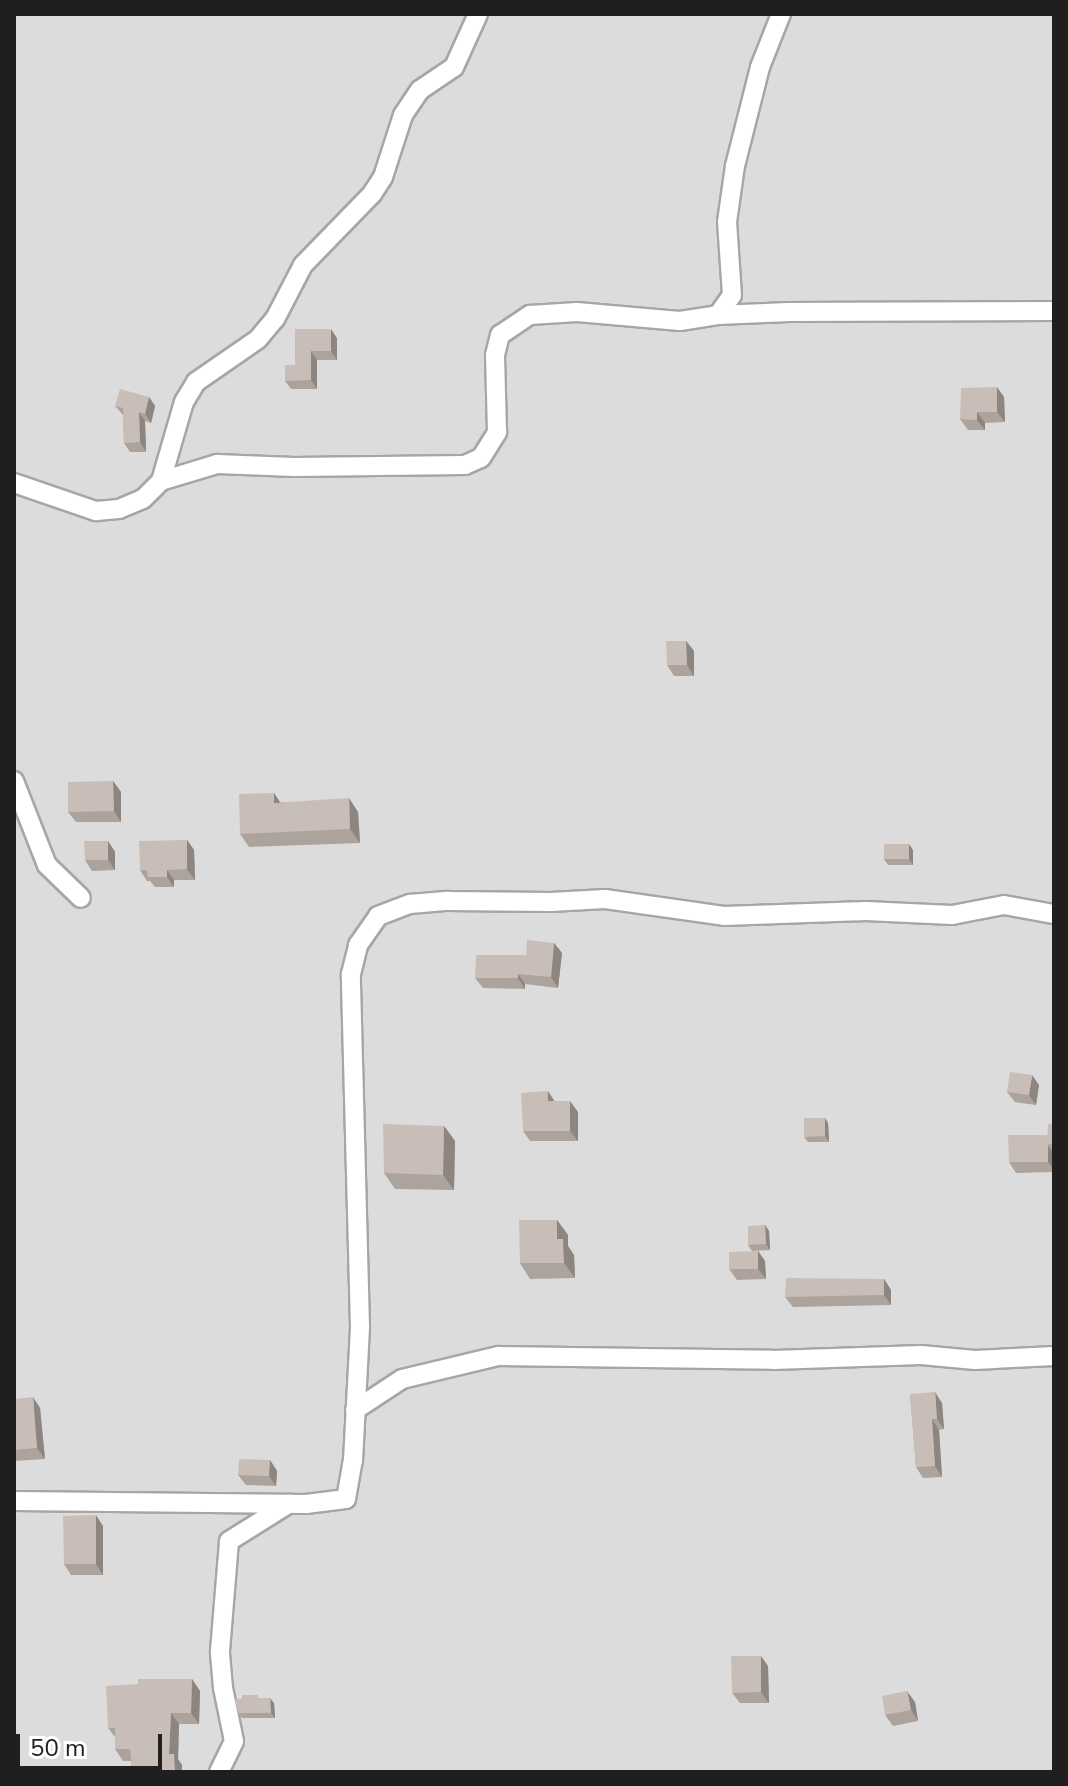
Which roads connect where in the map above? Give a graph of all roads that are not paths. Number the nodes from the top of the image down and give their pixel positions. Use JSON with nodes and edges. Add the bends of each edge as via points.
{"nodes":[{"id":1,"x":478,"y":14,"type":"edge"},
{"id":2,"x":781,"y":14,"type":"edge"},
{"id":3,"x":1054,"y":311,"type":"edge"},
{"id":4,"x":718,"y":315,"type":"junction"},
{"id":5,"x":161,"y":481,"type":"junction"},
{"id":6,"x":14,"y":483,"type":"edge"},
{"id":7,"x":14,"y":781,"type":"edge"},
{"id":8,"x":81,"y":898,"type":"dead end"},
{"id":9,"x":1054,"y":914,"type":"edge"},
{"id":10,"x":1054,"y":1356,"type":"edge"},
{"id":11,"x":355,"y":1410,"type":"junction"},
{"id":12,"x":14,"y":1501,"type":"edge"},
{"id":13,"x":288,"y":1504,"type":"junction"},
{"id":14,"x":219,"y":1772,"type":"edge"}],
"edges":[{"from":1,"to":5,"type":"street","via":[[454,67],[420,90],[403,115],[383,177],[372,194],[303,265],[275,319],[258,339],[196,382],[184,402]]},
{"from":2,"to":4,"type":"street","via":[[760,67],[735,166],[727,222],[732,295]]},
{"from":3,"to":4,"type":"street"},
{"from":4,"to":5,"type":"street","via":[[680,321],[552,312],[516,322],[500,335],[495,355],[497,432],[481,458],[465,465],[217,464]]},
{"from":5,"to":6,"type":"street","via":[[143,499],[96,511]]},
{"from":7,"to":8,"type":"street","via":[[47,865]]},
{"from":9,"to":11,"type":"street","via":[[1004,905],[952,915],[866,911],[724,916],[605,899],[448,901],[410,904],[378,916],[358,945],[351,974],[360,1327]]},
{"from":10,"to":11,"type":"street","via":[[498,1356],[402,1379]]},
{"from":11,"to":13,"type":"street","via":[[346,1499]]},
{"from":12,"to":13,"type":"street"},
{"from":13,"to":14,"type":"street","via":[[229,1541],[220,1651],[234,1741]]}]}
